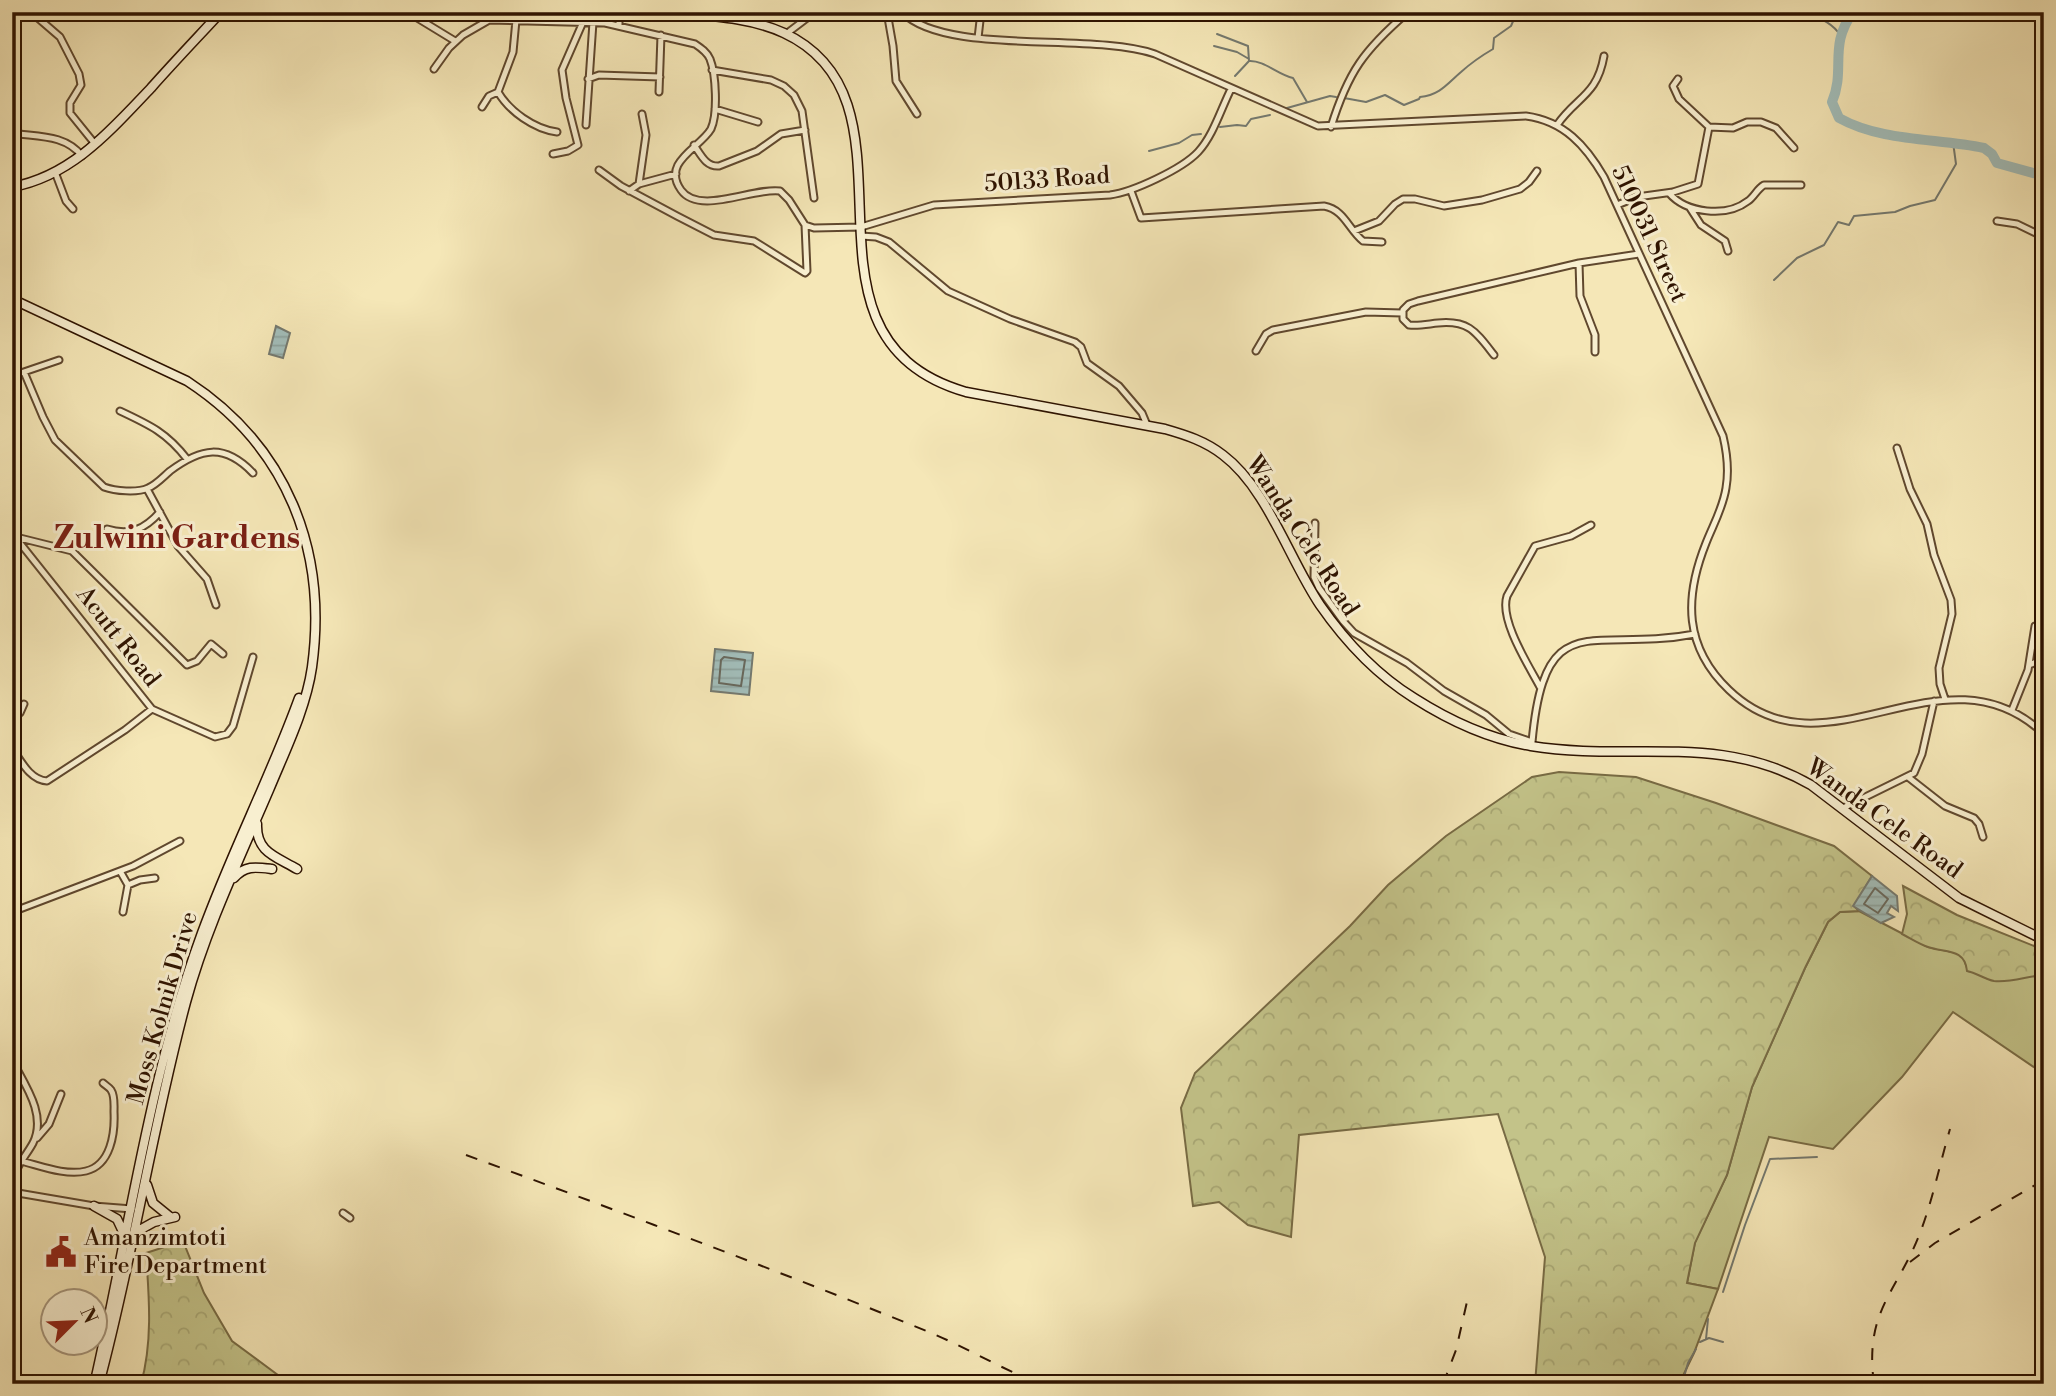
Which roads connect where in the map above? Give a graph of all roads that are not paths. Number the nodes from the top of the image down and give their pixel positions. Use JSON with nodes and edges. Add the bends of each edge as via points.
{"nodes":[{"id":1,"x":31,"y":12,"type":"edge"},
{"id":2,"x":221,"y":12,"type":"edge"},
{"id":3,"x":619,"y":12,"type":"edge"},
{"id":4,"x":664,"y":12,"type":"edge"},
{"id":5,"x":815,"y":12,"type":"edge"},
{"id":6,"x":887,"y":12,"type":"edge"},
{"id":7,"x":902,"y":12,"type":"edge"},
{"id":8,"x":981,"y":12,"type":"edge"},
{"id":9,"x":1408,"y":12,"type":"edge"},
{"id":10,"x":414,"y":16,"type":"dead end"},
{"id":11,"x":516,"y":20,"type":"junction"},
{"id":12,"x":583,"y":22,"type":"junction"},
{"id":13,"x":593,"y":22,"type":"junction"},
{"id":14,"x":620,"y":25,"type":"junction"},
{"id":15,"x":786,"y":34,"type":"junction"},
{"id":16,"x":662,"y":35,"type":"junction"},
{"id":17,"x":978,"y":38,"type":"junction"},
{"id":18,"x":455,"y":41,"type":"junction"},
{"id":19,"x":1604,"y":56,"type":"dead end"},
{"id":20,"x":434,"y":69,"type":"dead end"},
{"id":21,"x":712,"y":70,"type":"junction"},
{"id":22,"x":660,"y":77,"type":"junction"},
{"id":23,"x":588,"y":79,"type":"junction"},
{"id":24,"x":1678,"y":79,"type":"dead end"},
{"id":25,"x":1231,"y":89,"type":"junction"},
{"id":26,"x":498,"y":92,"type":"junction"},
{"id":27,"x":659,"y":92,"type":"dead end"},
{"id":28,"x":482,"y":107,"type":"dead end"},
{"id":29,"x":715,"y":109,"type":"junction"},
{"id":30,"x":642,"y":114,"type":"dead end"},
{"id":31,"x":917,"y":114,"type":"dead end"},
{"id":32,"x":758,"y":122,"type":"dead end"},
{"id":33,"x":586,"y":125,"type":"dead end"},
{"id":34,"x":1557,"y":125,"type":"junction"},
{"id":35,"x":1331,"y":127,"type":"junction"},
{"id":36,"x":1709,"y":127,"type":"junction"},
{"id":37,"x":805,"y":130,"type":"junction"},
{"id":38,"x":557,"y":132,"type":"dead end"},
{"id":39,"x":12,"y":133,"type":"edge"},
{"id":40,"x":95,"y":144,"type":"junction"},
{"id":41,"x":694,"y":145,"type":"junction"},
{"id":42,"x":1794,"y":148,"type":"dead end"},
{"id":43,"x":553,"y":154,"type":"dead end"},
{"id":44,"x":82,"y":156,"type":"junction"},
{"id":45,"x":599,"y":170,"type":"dead end"},
{"id":46,"x":1537,"y":171,"type":"dead end"},
{"id":47,"x":55,"y":172,"type":"junction"},
{"id":48,"x":676,"y":174,"type":"junction"},
{"id":49,"x":639,"y":184,"type":"junction"},
{"id":50,"x":1801,"y":185,"type":"dead end"},
{"id":51,"x":12,"y":187,"type":"edge"},
{"id":52,"x":629,"y":191,"type":"junction"},
{"id":53,"x":1131,"y":191,"type":"junction"},
{"id":54,"x":1669,"y":193,"type":"junction"},
{"id":55,"x":814,"y":198,"type":"dead end"},
{"id":56,"x":1617,"y":205,"type":"junction"},
{"id":57,"x":1690,"y":208,"type":"junction"},
{"id":58,"x":74,"y":209,"type":"dead end"},
{"id":59,"x":1997,"y":222,"type":"dead end"},
{"id":60,"x":805,"y":225,"type":"junction"},
{"id":61,"x":861,"y":231,"type":"junction"},
{"id":62,"x":1353,"y":231,"type":"junction"},
{"id":63,"x":2044,"y":237,"type":"edge"},
{"id":64,"x":1381,"y":242,"type":"dead end"},
{"id":65,"x":1728,"y":251,"type":"dead end"},
{"id":66,"x":1639,"y":254,"type":"junction"},
{"id":67,"x":1579,"y":263,"type":"junction"},
{"id":68,"x":12,"y":299,"type":"edge"},
{"id":69,"x":1402,"y":313,"type":"junction"},
{"id":70,"x":1256,"y":351,"type":"dead end"},
{"id":71,"x":1595,"y":352,"type":"dead end"},
{"id":72,"x":1494,"y":355,"type":"dead end"},
{"id":73,"x":59,"y":360,"type":"dead end"},
{"id":74,"x":24,"y":373,"type":"junction"},
{"id":75,"x":12,"y":376,"type":"edge"},
{"id":76,"x":120,"y":411,"type":"dead end"},
{"id":77,"x":1147,"y":425,"type":"junction"},
{"id":78,"x":1897,"y":449,"type":"dead end"},
{"id":79,"x":187,"y":459,"type":"junction"},
{"id":80,"x":253,"y":473,"type":"dead end"},
{"id":81,"x":147,"y":489,"type":"junction"},
{"id":82,"x":160,"y":512,"type":"junction"},
{"id":83,"x":1315,"y":523,"type":"dead end"},
{"id":84,"x":1591,"y":525,"type":"dead end"},
{"id":85,"x":107,"y":529,"type":"dead end"},
{"id":86,"x":14,"y":535,"type":"edge"},
{"id":87,"x":216,"y":605,"type":"dead end"},
{"id":88,"x":2035,"y":626,"type":"dead end"},
{"id":89,"x":1695,"y":634,"type":"junction"},
{"id":90,"x":222,"y":654,"type":"dead end"},
{"id":91,"x":312,"y":656,"type":"junction"},
{"id":92,"x":253,"y":657,"type":"dead end"},
{"id":93,"x":2044,"y":659,"type":"edge"},
{"id":94,"x":2029,"y":665,"type":"junction"},
{"id":95,"x":1540,"y":687,"type":"junction"},
{"id":96,"x":1945,"y":699,"type":"junction"},
{"id":97,"x":1934,"y":701,"type":"junction"},
{"id":98,"x":24,"y":704,"type":"dead end"},
{"id":99,"x":152,"y":709,"type":"junction"},
{"id":100,"x":2011,"y":710,"type":"junction"},
{"id":101,"x":12,"y":717,"type":"edge"},
{"id":102,"x":2044,"y":734,"type":"edge"},
{"id":103,"x":1532,"y":744,"type":"junction"},
{"id":104,"x":12,"y":748,"type":"edge"},
{"id":105,"x":1908,"y":777,"type":"junction"},
{"id":106,"x":1843,"y":808,"type":"junction"},
{"id":107,"x":257,"y":817,"type":"junction"},
{"id":108,"x":2044,"y":819,"type":"edge"},
{"id":109,"x":2040,"y":826,"type":"dead end"},
{"id":110,"x":1983,"y":837,"type":"dead end"},
{"id":111,"x":180,"y":841,"type":"dead end"},
{"id":112,"x":272,"y":869,"type":"dead end"},
{"id":113,"x":297,"y":869,"type":"dead end"},
{"id":114,"x":120,"y":871,"type":"junction"},
{"id":115,"x":155,"y":878,"type":"dead end"},
{"id":116,"x":229,"y":884,"type":"junction"},
{"id":117,"x":128,"y":885,"type":"junction"},
{"id":118,"x":12,"y":912,"type":"edge"},
{"id":119,"x":123,"y":912,"type":"dead end"},
{"id":120,"x":2044,"y":922,"type":"edge"},
{"id":121,"x":2040,"y":938,"type":"edge"},
{"id":122,"x":12,"y":1060,"type":"edge"},
{"id":123,"x":103,"y":1083,"type":"dead end"},
{"id":124,"x":61,"y":1094,"type":"dead end"},
{"id":125,"x":32,"y":1143,"type":"junction"},
{"id":126,"x":21,"y":1161,"type":"junction"},
{"id":127,"x":146,"y":1179,"type":"junction"},
{"id":128,"x":12,"y":1188,"type":"edge"},
{"id":129,"x":94,"y":1206,"type":"junction"},
{"id":130,"x":132,"y":1209,"type":"junction"},
{"id":131,"x":344,"y":1213,"type":"dead end"},
{"id":132,"x":350,"y":1218,"type":"dead end"},
{"id":133,"x":136,"y":1232,"type":"junction"},
{"id":134,"x":125,"y":1238,"type":"junction"},
{"id":135,"x":96,"y":1384,"type":"edge"}],
"edges":[{"from":1,"to":40,"type":"street","via":[[60,37],[81,81],[70,113]]},
{"from":2,"to":40,"type":"main road"},
{"from":3,"to":14,"type":"street"},
{"from":4,"to":15,"type":"main road","name":"Wanda Cele Road","via":[[748,22]]},
{"from":5,"to":15,"type":"street"},
{"from":6,"to":31,"type":"street","via":[[896,81]]},
{"from":7,"to":17,"type":"street","name":"510031 Street","via":[[927,29]]},
{"from":8,"to":17,"type":"street"},
{"from":9,"to":35,"type":"street","via":[[1359,62],[1341,93]]},
{"from":10,"to":18,"type":"street"},
{"from":11,"to":12,"type":"street"},
{"from":11,"to":18,"type":"street","via":[[485,22]]},
{"from":11,"to":26,"type":"street","via":[[513,52]]},
{"from":12,"to":13,"type":"street"},
{"from":12,"to":43,"type":"street","via":[[562,70],[578,145]]},
{"from":13,"to":14,"type":"street"},
{"from":13,"to":23,"type":"street"},
{"from":14,"to":16,"type":"street"},
{"from":15,"to":61,"type":"main road","name":"Wanda Cele Road","via":[[829,69],[848,106],[855,134]]},
{"from":16,"to":21,"type":"street","via":[[698,45],[708,55]]},
{"from":16,"to":22,"type":"street"},
{"from":17,"to":25,"type":"street","name":"510031 Street","via":[[1137,48]]},
{"from":18,"to":20,"type":"street"},
{"from":19,"to":34,"type":"street","via":[[1593,86]]},
{"from":21,"to":29,"type":"street"},
{"from":21,"to":37,"type":"street","via":[[784,86],[800,106]]},
{"from":22,"to":23,"type":"street","via":[[600,75]]},
{"from":22,"to":27,"type":"street"},
{"from":23,"to":33,"type":"street"},
{"from":24,"to":36,"type":"street","via":[[1672,86],[1675,94]]},
{"from":25,"to":35,"type":"street","name":"510031 Street","via":[[1318,126]]},
{"from":25,"to":53,"type":"street","name":"50133 Road","via":[[1198,152]]},
{"from":26,"to":28,"type":"street"},
{"from":26,"to":38,"type":"street","via":[[515,111]]},
{"from":29,"to":32,"type":"street"},
{"from":29,"to":41,"type":"street","via":[[711,129]]},
{"from":30,"to":49,"type":"street","via":[[646,135]]},
{"from":34,"to":35,"type":"street","name":"510031 Street","via":[[1526,116]]},
{"from":34,"to":56,"type":"street","name":"510031 Street","via":[[1595,161]]},
{"from":36,"to":42,"type":"street","via":[[1761,122],[1776,128]]},
{"from":36,"to":54,"type":"street","via":[[1698,184]]},
{"from":37,"to":41,"type":"street","via":[[781,134],[719,166],[706,162]]},
{"from":37,"to":55,"type":"street"},
{"from":39,"to":44,"type":"street","via":[[63,141]]},
{"from":40,"to":44,"type":"main road"},
{"from":41,"to":48,"type":"street","via":[[681,158]]},
{"from":44,"to":47,"type":"main road"},
{"from":45,"to":52,"type":"street"},
{"from":46,"to":62,"type":"street","via":[[1520,189],[1482,200],[1444,206],[1403,199],[1379,221]]},
{"from":47,"to":51,"type":"main road"},
{"from":47,"to":58,"type":"street"},
{"from":48,"to":49,"type":"street"},
{"from":48,"to":60,"type":"street","via":[[682,191],[696,200],[780,191]]},
{"from":49,"to":52,"type":"street"},
{"from":50,"to":57,"type":"street","via":[[1764,185],[1749,201],[1724,209]]},
{"from":52,"to":60,"type":"street","via":[[714,235],[754,241],[803,273],[807,271]]},
{"from":53,"to":61,"type":"street","name":"50133 Road","via":[[934,205]]},
{"from":53,"to":62,"type":"street","via":[[1141,218],[1330,207],[1346,218]]},
{"from":54,"to":56,"type":"street","via":[[1642,195]]},
{"from":54,"to":57,"type":"street"},
{"from":56,"to":66,"type":"street","name":"510031 Street"},
{"from":57,"to":65,"type":"street","via":[[1701,225],[1723,239]]},
{"from":59,"to":63,"type":"street","via":[[2017,224]]},
{"from":60,"to":61,"type":"street"},
{"from":61,"to":77,"type":"street","via":[[888,242],[948,291],[1079,344],[1087,363],[1119,386]]},
{"from":61,"to":77,"type":"main road","name":"Wanda Cele Road","via":[[865,284],[876,320],[890,344],[918,371],[966,392]]},
{"from":62,"to":64,"type":"street","via":[[1367,243]]},
{"from":66,"to":67,"type":"street"},
{"from":66,"to":89,"type":"street","name":"510031 Street","via":[[1726,449],[1724,500],[1693,580]]},
{"from":67,"to":69,"type":"street","via":[[1418,301],[1405,306]]},
{"from":67,"to":71,"type":"street","via":[[1580,296],[1595,335]]},
{"from":68,"to":91,"type":"main road","name":"Moss Kolnik Drive","via":[[187,381],[254,439],[285,485],[306,540],[315,606]]},
{"from":69,"to":70,"type":"street","via":[[1366,312],[1273,330]]},
{"from":69,"to":72,"type":"street","via":[[1409,325],[1465,325]]},
{"from":73,"to":74,"type":"street"},
{"from":74,"to":75,"type":"street"},
{"from":74,"to":81,"type":"street","via":[[55,440],[100,484],[111,489]]},
{"from":76,"to":79,"type":"street","via":[[159,429]]},
{"from":77,"to":103,"type":"main road","name":"Wanda Cele Road","via":[[1199,440],[1234,464],[1254,489],[1321,605],[1379,671],[1449,718],[1500,738]]},
{"from":78,"to":96,"type":"street","via":[[1950,593],[1952,614],[1939,668]]},
{"from":79,"to":80,"type":"street","via":[[225,453]]},
{"from":79,"to":81,"type":"street"},
{"from":81,"to":82,"type":"street"},
{"from":82,"to":85,"type":"street","via":[[134,531]]},
{"from":82,"to":87,"type":"street","via":[[182,552],[207,579]]},
{"from":83,"to":103,"type":"street","via":[[1314,577],[1342,621],[1509,734]]},
{"from":84,"to":95,"type":"street","via":[[1533,548],[1504,604]]},
{"from":86,"to":90,"type":"street","via":[[78,556],[187,665],[197,661],[211,644]]},
{"from":86,"to":99,"type":"street","name":"Acutt Road"},
{"from":88,"to":94,"type":"street"},
{"from":89,"to":95,"type":"street","via":[[1573,644],[1552,660]]},
{"from":89,"to":97,"type":"street","name":"510031 Street","via":[[1706,661],[1729,690],[1750,706],[1784,720],[1826,723]]},
{"from":91,"to":107,"type":"main road","name":"Moss Kolnik Drive","via":[[300,711]]},
{"from":91,"to":130,"type":"main road","name":"Moss Kolnik Drive","via":[[287,730],[202,933],[162,1070]]},
{"from":92,"to":99,"type":"street","name":"Acutt Road","via":[[227,734],[215,737]]},
{"from":93,"to":94,"type":"street"},
{"from":94,"to":100,"type":"street"},
{"from":95,"to":103,"type":"street"},
{"from":96,"to":97,"type":"street","name":"510031 Street"},
{"from":96,"to":100,"type":"street","name":"510031 Street","via":[[1980,700]]},
{"from":97,"to":105,"type":"street","via":[[1922,754]]},
{"from":98,"to":101,"type":"street"},
{"from":99,"to":104,"type":"street","via":[[47,781],[31,774]]},
{"from":100,"to":102,"type":"street","name":"510031 Street"},
{"from":103,"to":106,"type":"main road","name":"Wanda Cele Road","via":[[1739,757],[1791,773]]},
{"from":105,"to":106,"type":"street"},
{"from":105,"to":110,"type":"street","via":[[1945,806],[1974,818]]},
{"from":106,"to":121,"type":"main road","name":"Wanda Cele Road","via":[[1959,898]]},
{"from":107,"to":113,"type":"main road","via":[[261,846]]},
{"from":107,"to":116,"type":"main road","name":"Moss Kolnik Drive"},
{"from":108,"to":109,"type":"street"},
{"from":111,"to":114,"type":"street"},
{"from":112,"to":116,"type":"main road","via":[[245,869]]},
{"from":114,"to":117,"type":"street"},
{"from":114,"to":118,"type":"street"},
{"from":115,"to":117,"type":"street"},
{"from":116,"to":127,"type":"main road","name":"Moss Kolnik Drive","via":[[187,1001]]},
{"from":117,"to":119,"type":"street"},
{"from":120,"to":121,"type":"street"},
{"from":122,"to":125,"type":"street","via":[[38,1116]]},
{"from":123,"to":126,"type":"street","via":[[113,1094],[115,1121],[111,1145],[96,1168],[68,1172]]},
{"from":124,"to":125,"type":"street","via":[[49,1124]]},
{"from":125,"to":126,"type":"street"},
{"from":126,"to":128,"type":"street"},
{"from":127,"to":133,"type":"main road","name":"Moss Kolnik Drive"},
{"from":127,"to":133,"type":"main road","via":[[153,1203],[172,1217]]},
{"from":128,"to":129,"type":"street"},
{"from":129,"to":130,"type":"street"},
{"from":129,"to":134,"type":"main road","via":[[117,1219]]},
{"from":130,"to":134,"type":"main road","name":"Moss Kolnik Drive"},
{"from":131,"to":132,"type":"street"},
{"from":133,"to":135,"type":"main road","name":"Moss Kolnik Drive"},
{"from":134,"to":135,"type":"main road","name":"Moss Kolnik Drive"}]}
